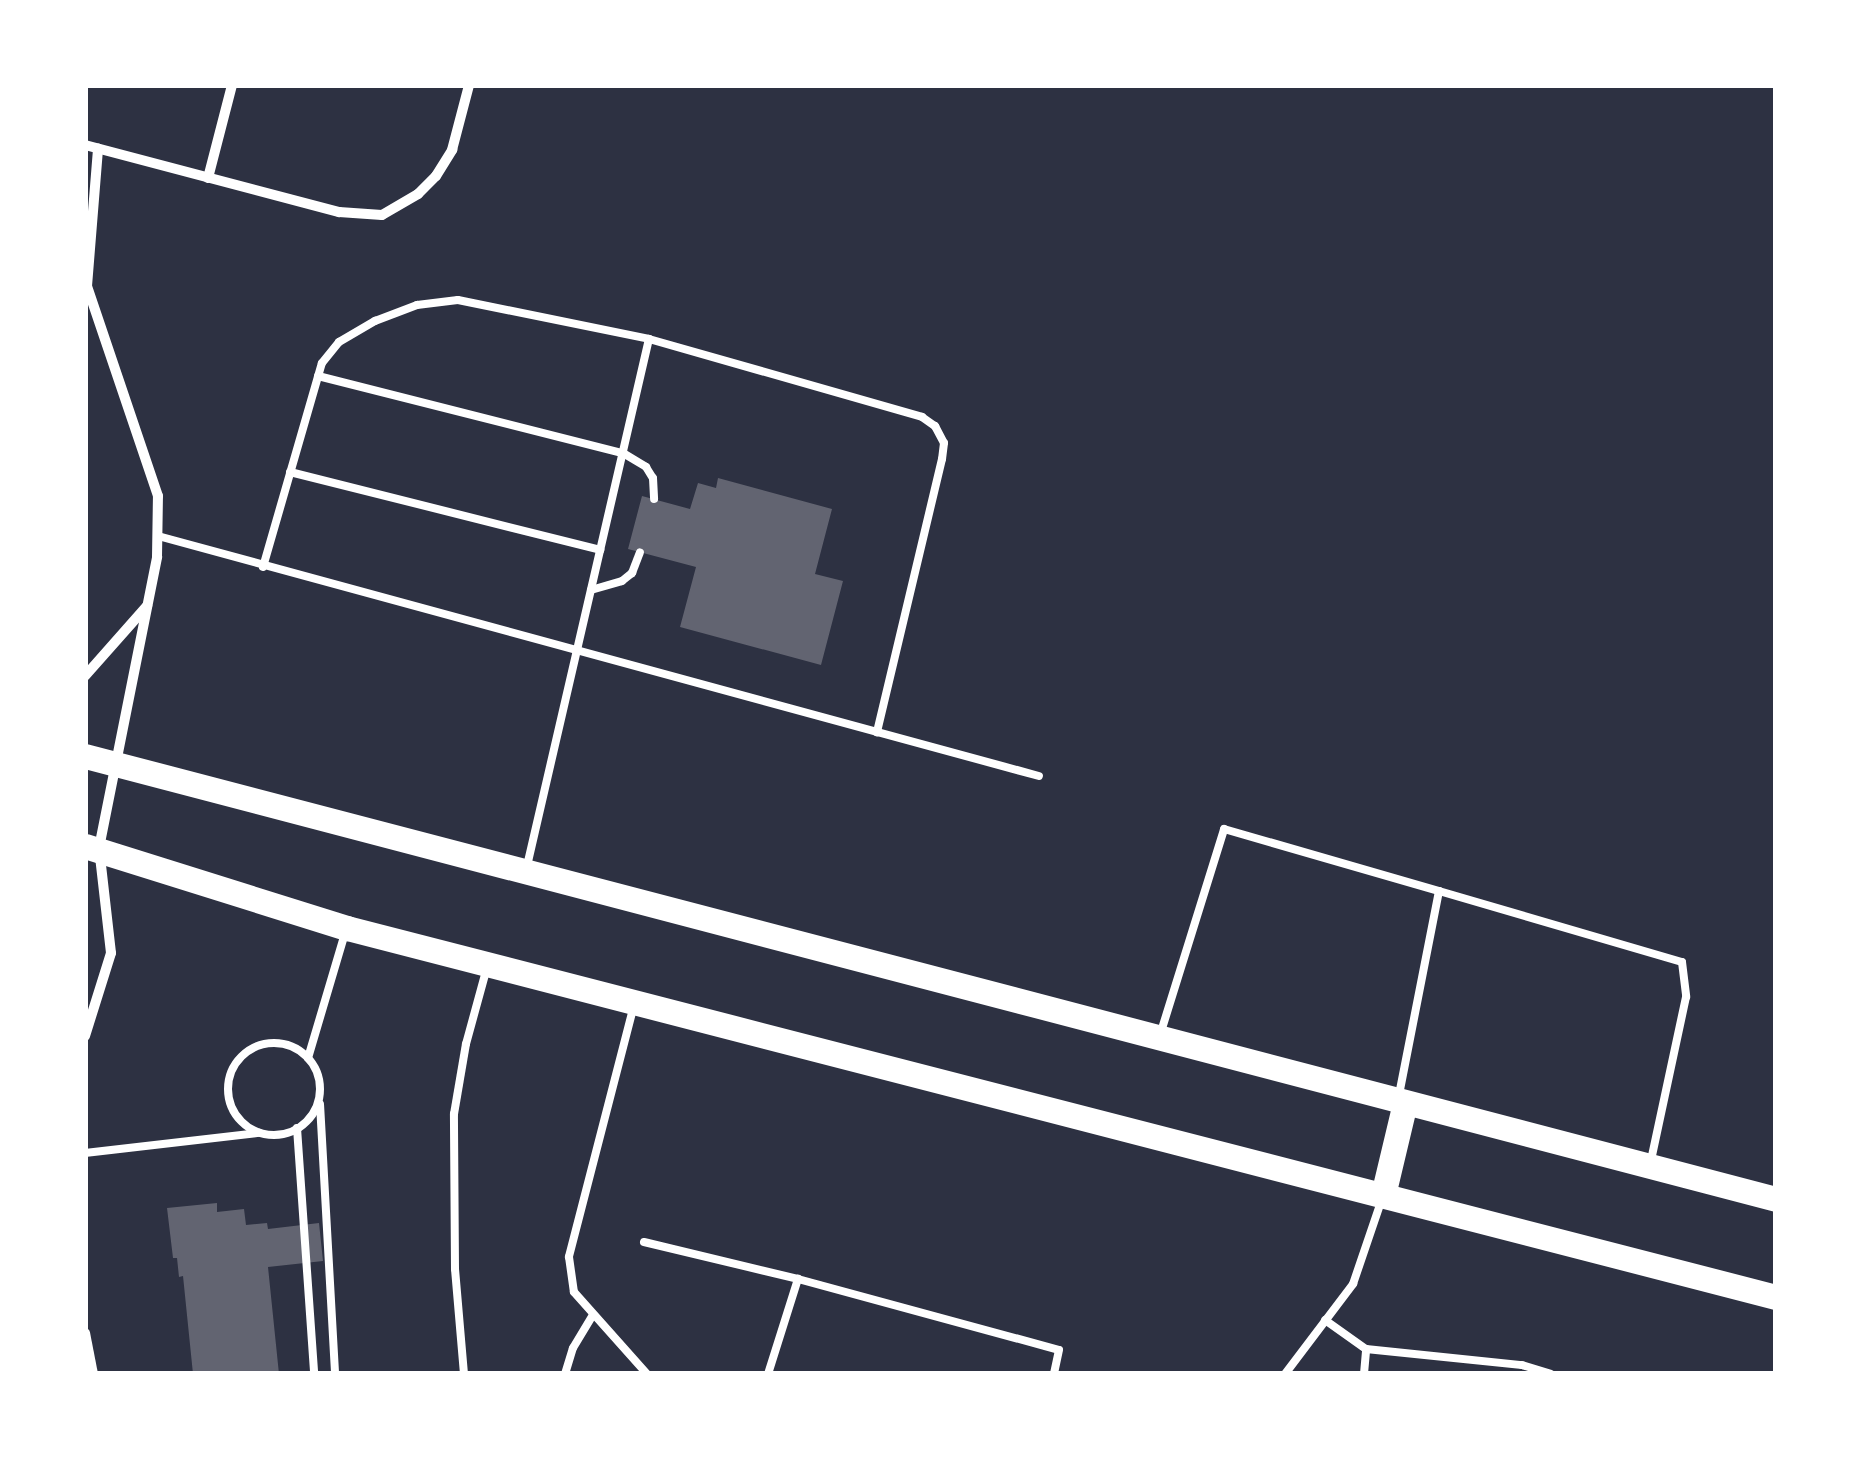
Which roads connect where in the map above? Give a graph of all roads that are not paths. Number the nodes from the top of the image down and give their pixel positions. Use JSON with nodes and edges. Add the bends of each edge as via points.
{"nodes":[{"id":1,"x":232,"y":85,"type":"edge"},
{"id":2,"x":469,"y":85,"type":"edge"},
{"id":3,"x":85,"y":145,"type":"edge"},
{"id":4,"x":98,"y":148,"type":"junction"},
{"id":5,"x":208,"y":178,"type":"junction"},
{"id":6,"x":650,"y":339,"type":"junction"},
{"id":7,"x":318,"y":376,"type":"junction"},
{"id":8,"x":623,"y":452,"type":"junction"},
{"id":9,"x":290,"y":472,"type":"junction"},
{"id":10,"x":654,"y":500,"type":"dead end"},
{"id":11,"x":158,"y":536,"type":"junction"},
{"id":12,"x":600,"y":550,"type":"junction"},
{"id":13,"x":640,"y":552,"type":"dead end"},
{"id":14,"x":262,"y":567,"type":"junction"},
{"id":15,"x":591,"y":590,"type":"junction"},
{"id":16,"x":147,"y":605,"type":"junction"},
{"id":17,"x":576,"y":652,"type":"junction"},
{"id":18,"x":85,"y":676,"type":"edge"},
{"id":19,"x":877,"y":732,"type":"junction"},
{"id":20,"x":85,"y":756,"type":"edge"},
{"id":21,"x":114,"y":763,"type":"junction"},
{"id":22,"x":1040,"y":776,"type":"dead end"},
{"id":23,"x":90,"y":854,"type":"edge"},
{"id":24,"x":525,"y":875,"type":"junction"},
{"id":25,"x":1439,"y":890,"type":"junction"},
{"id":26,"x":347,"y":928,"type":"junction"},
{"id":27,"x":488,"y":962,"type":"junction"},
{"id":28,"x":635,"y":1000,"type":"junction"},
{"id":29,"x":85,"y":1036,"type":"edge"},
{"id":30,"x":1158,"y":1039,"type":"junction"},
{"id":31,"x":308,"y":1058,"type":"junction"},
{"id":32,"x":320,"y":1094,"type":"junction"},
{"id":33,"x":1401,"y":1102,"type":"junction"},
{"id":34,"x":297,"y":1128,"type":"junction"},
{"id":35,"x":259,"y":1133,"type":"junction"},
{"id":36,"x":85,"y":1153,"type":"edge"},
{"id":37,"x":1649,"y":1166,"type":"junction"},
{"id":38,"x":1383,"y":1195,"type":"junction"},
{"id":39,"x":1776,"y":1199,"type":"edge"},
{"id":40,"x":644,"y":1242,"type":"dead end"},
{"id":41,"x":798,"y":1279,"type":"junction"},
{"id":42,"x":1776,"y":1297,"type":"edge"},
{"id":43,"x":593,"y":1314,"type":"junction"},
{"id":44,"x":1326,"y":1320,"type":"junction"},
{"id":45,"x":85,"y":1334,"type":"edge"},
{"id":46,"x":1366,"y":1349,"type":"junction"},
{"id":47,"x":93,"y":1374,"type":"edge"},
{"id":48,"x":314,"y":1374,"type":"edge"},
{"id":49,"x":335,"y":1374,"type":"edge"},
{"id":50,"x":464,"y":1374,"type":"edge"},
{"id":51,"x":565,"y":1374,"type":"edge"},
{"id":52,"x":647,"y":1374,"type":"edge"},
{"id":53,"x":768,"y":1374,"type":"edge"},
{"id":54,"x":1054,"y":1374,"type":"edge"},
{"id":55,"x":1285,"y":1374,"type":"edge"},
{"id":56,"x":1364,"y":1374,"type":"edge"},
{"id":57,"x":1551,"y":1374,"type":"edge"}],
"edges":[{"from":1,"to":5,"type":"street"},
{"from":2,"to":5,"type":"street","via":[[452,150],[418,194],[382,215],[339,212]]},
{"from":3,"to":4,"type":"street"},
{"from":4,"to":5,"type":"street"},
{"from":4,"to":11,"type":"street","via":[[87,286],[158,496]]},
{"from":6,"to":7,"type":"lane","via":[[458,300],[431,303],[374,321],[339,342]]},
{"from":6,"to":8,"type":"lane"},
{"from":6,"to":19,"type":"lane","via":[[922,416],[935,426],[944,442],[942,459]]},
{"from":7,"to":8,"type":"lane"},
{"from":7,"to":9,"type":"lane"},
{"from":8,"to":10,"type":"lane","via":[[654,478]]},
{"from":8,"to":12,"type":"lane"},
{"from":9,"to":12,"type":"lane"},
{"from":9,"to":14,"type":"lane"},
{"from":11,"to":14,"type":"lane"},
{"from":11,"to":16,"type":"street"},
{"from":12,"to":15,"type":"lane"},
{"from":13,"to":15,"type":"lane","via":[[622,581]]},
{"from":14,"to":17,"type":"lane"},
{"from":15,"to":17,"type":"lane"},
{"from":16,"to":18,"type":"street"},
{"from":16,"to":21,"type":"street"},
{"from":17,"to":19,"type":"lane"},
{"from":17,"to":24,"type":"lane"},
{"from":19,"to":22,"type":"lane"},
{"from":20,"to":21,"type":"highway"},
{"from":21,"to":23,"type":"street"},
{"from":21,"to":24,"type":"highway"},
{"from":23,"to":26,"type":"highway"},
{"from":23,"to":29,"type":"street","via":[[111,953]]},
{"from":24,"to":30,"type":"highway"},
{"from":25,"to":30,"type":"lane","via":[[1224,829]]},
{"from":25,"to":33,"type":"lane"},
{"from":25,"to":37,"type":"lane","via":[[1682,962],[1686,997]]},
{"from":26,"to":27,"type":"highway"},
{"from":26,"to":31,"type":"lane"},
{"from":27,"to":28,"type":"highway"},
{"from":27,"to":50,"type":"lane","via":[[454,1114]]},
{"from":28,"to":38,"type":"highway"},
{"from":28,"to":43,"type":"lane","via":[[568,1257],[574,1292]]},
{"from":30,"to":33,"type":"highway"},
{"from":31,"to":32,"type":"lane"},
{"from":31,"to":35,"type":"lane","via":[[268,1044],[234,1067],[229,1098],[235,1113]]},
{"from":32,"to":34,"type":"lane","via":[[315,1111]]},
{"from":32,"to":49,"type":"lane"},
{"from":33,"to":37,"type":"highway"},
{"from":33,"to":38,"type":"highway"},
{"from":34,"to":35,"type":"lane"},
{"from":34,"to":48,"type":"lane"},
{"from":35,"to":36,"type":"lane"},
{"from":37,"to":39,"type":"highway"},
{"from":38,"to":42,"type":"highway"},
{"from":38,"to":44,"type":"lane","via":[[1353,1284]]},
{"from":40,"to":41,"type":"lane"},
{"from":41,"to":53,"type":"lane"},
{"from":41,"to":54,"type":"lane","via":[[1059,1350]]},
{"from":43,"to":51,"type":"lane"},
{"from":43,"to":52,"type":"lane"},
{"from":44,"to":46,"type":"lane"},
{"from":44,"to":55,"type":"lane"},
{"from":45,"to":47,"type":"street"},
{"from":46,"to":56,"type":"lane"},
{"from":46,"to":57,"type":"lane","via":[[1522,1365]]}]}
